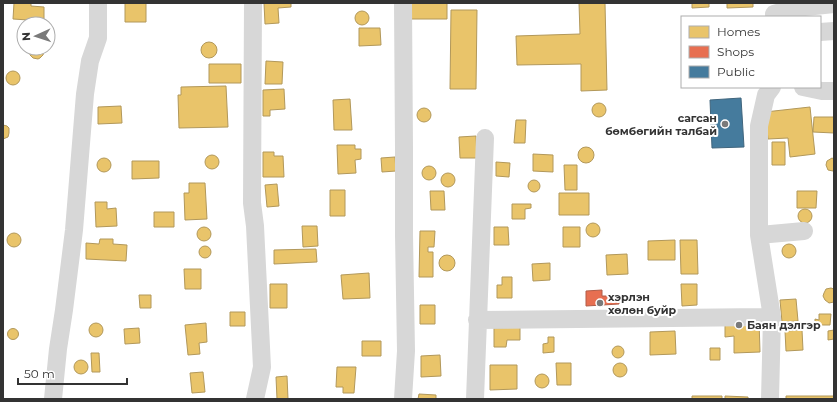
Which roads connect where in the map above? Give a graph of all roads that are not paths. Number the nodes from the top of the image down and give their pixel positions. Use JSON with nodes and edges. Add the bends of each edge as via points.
{"nodes":[{"id":1,"x":98,"y":3,"type":"edge"},
{"id":2,"x":253,"y":3,"type":"edge"},
{"id":3,"x":403,"y":3,"type":"edge"},
{"id":4,"x":834,"y":4,"type":"edge"},
{"id":5,"x":773,"y":11,"type":"edge"},
{"id":6,"x":834,"y":31,"type":"edge"},
{"id":7,"x":821,"y":32,"type":"edge"},
{"id":8,"x":771,"y":88,"type":"edge"},
{"id":9,"x":808,"y":88,"type":"edge"},
{"id":10,"x":834,"y":91,"type":"edge"},
{"id":11,"x":485,"y":138,"type":"dead end"},
{"id":12,"x":804,"y":231,"type":"dead end"},
{"id":13,"x":759,"y":234,"type":"junction"},
{"id":14,"x":772,"y":318,"type":"junction"},
{"id":15,"x":477,"y":320,"type":"junction"},
{"id":16,"x":53,"y":399,"type":"edge"},
{"id":17,"x":255,"y":399,"type":"edge"},
{"id":18,"x":403,"y":399,"type":"edge"},
{"id":19,"x":475,"y":399,"type":"edge"},
{"id":20,"x":770,"y":399,"type":"edge"}],
"edges":[{"from":1,"to":16,"type":"street","via":[[98,38],[90,61],[85,94],[74,230]]},
{"from":2,"to":17,"type":"street","via":[[252,203],[262,367]]},
{"from":3,"to":18,"type":"street","via":[[406,351]]},
{"from":4,"to":5,"type":"street"},
{"from":6,"to":7,"type":"street"},
{"from":8,"to":13,"type":"street","via":[[766,95],[759,126]]},
{"from":9,"to":10,"type":"street"},
{"from":11,"to":15,"type":"street"},
{"from":12,"to":13,"type":"street"},
{"from":13,"to":14,"type":"street"},
{"from":14,"to":15,"type":"street"},
{"from":14,"to":20,"type":"street"},
{"from":15,"to":19,"type":"street"}]}
